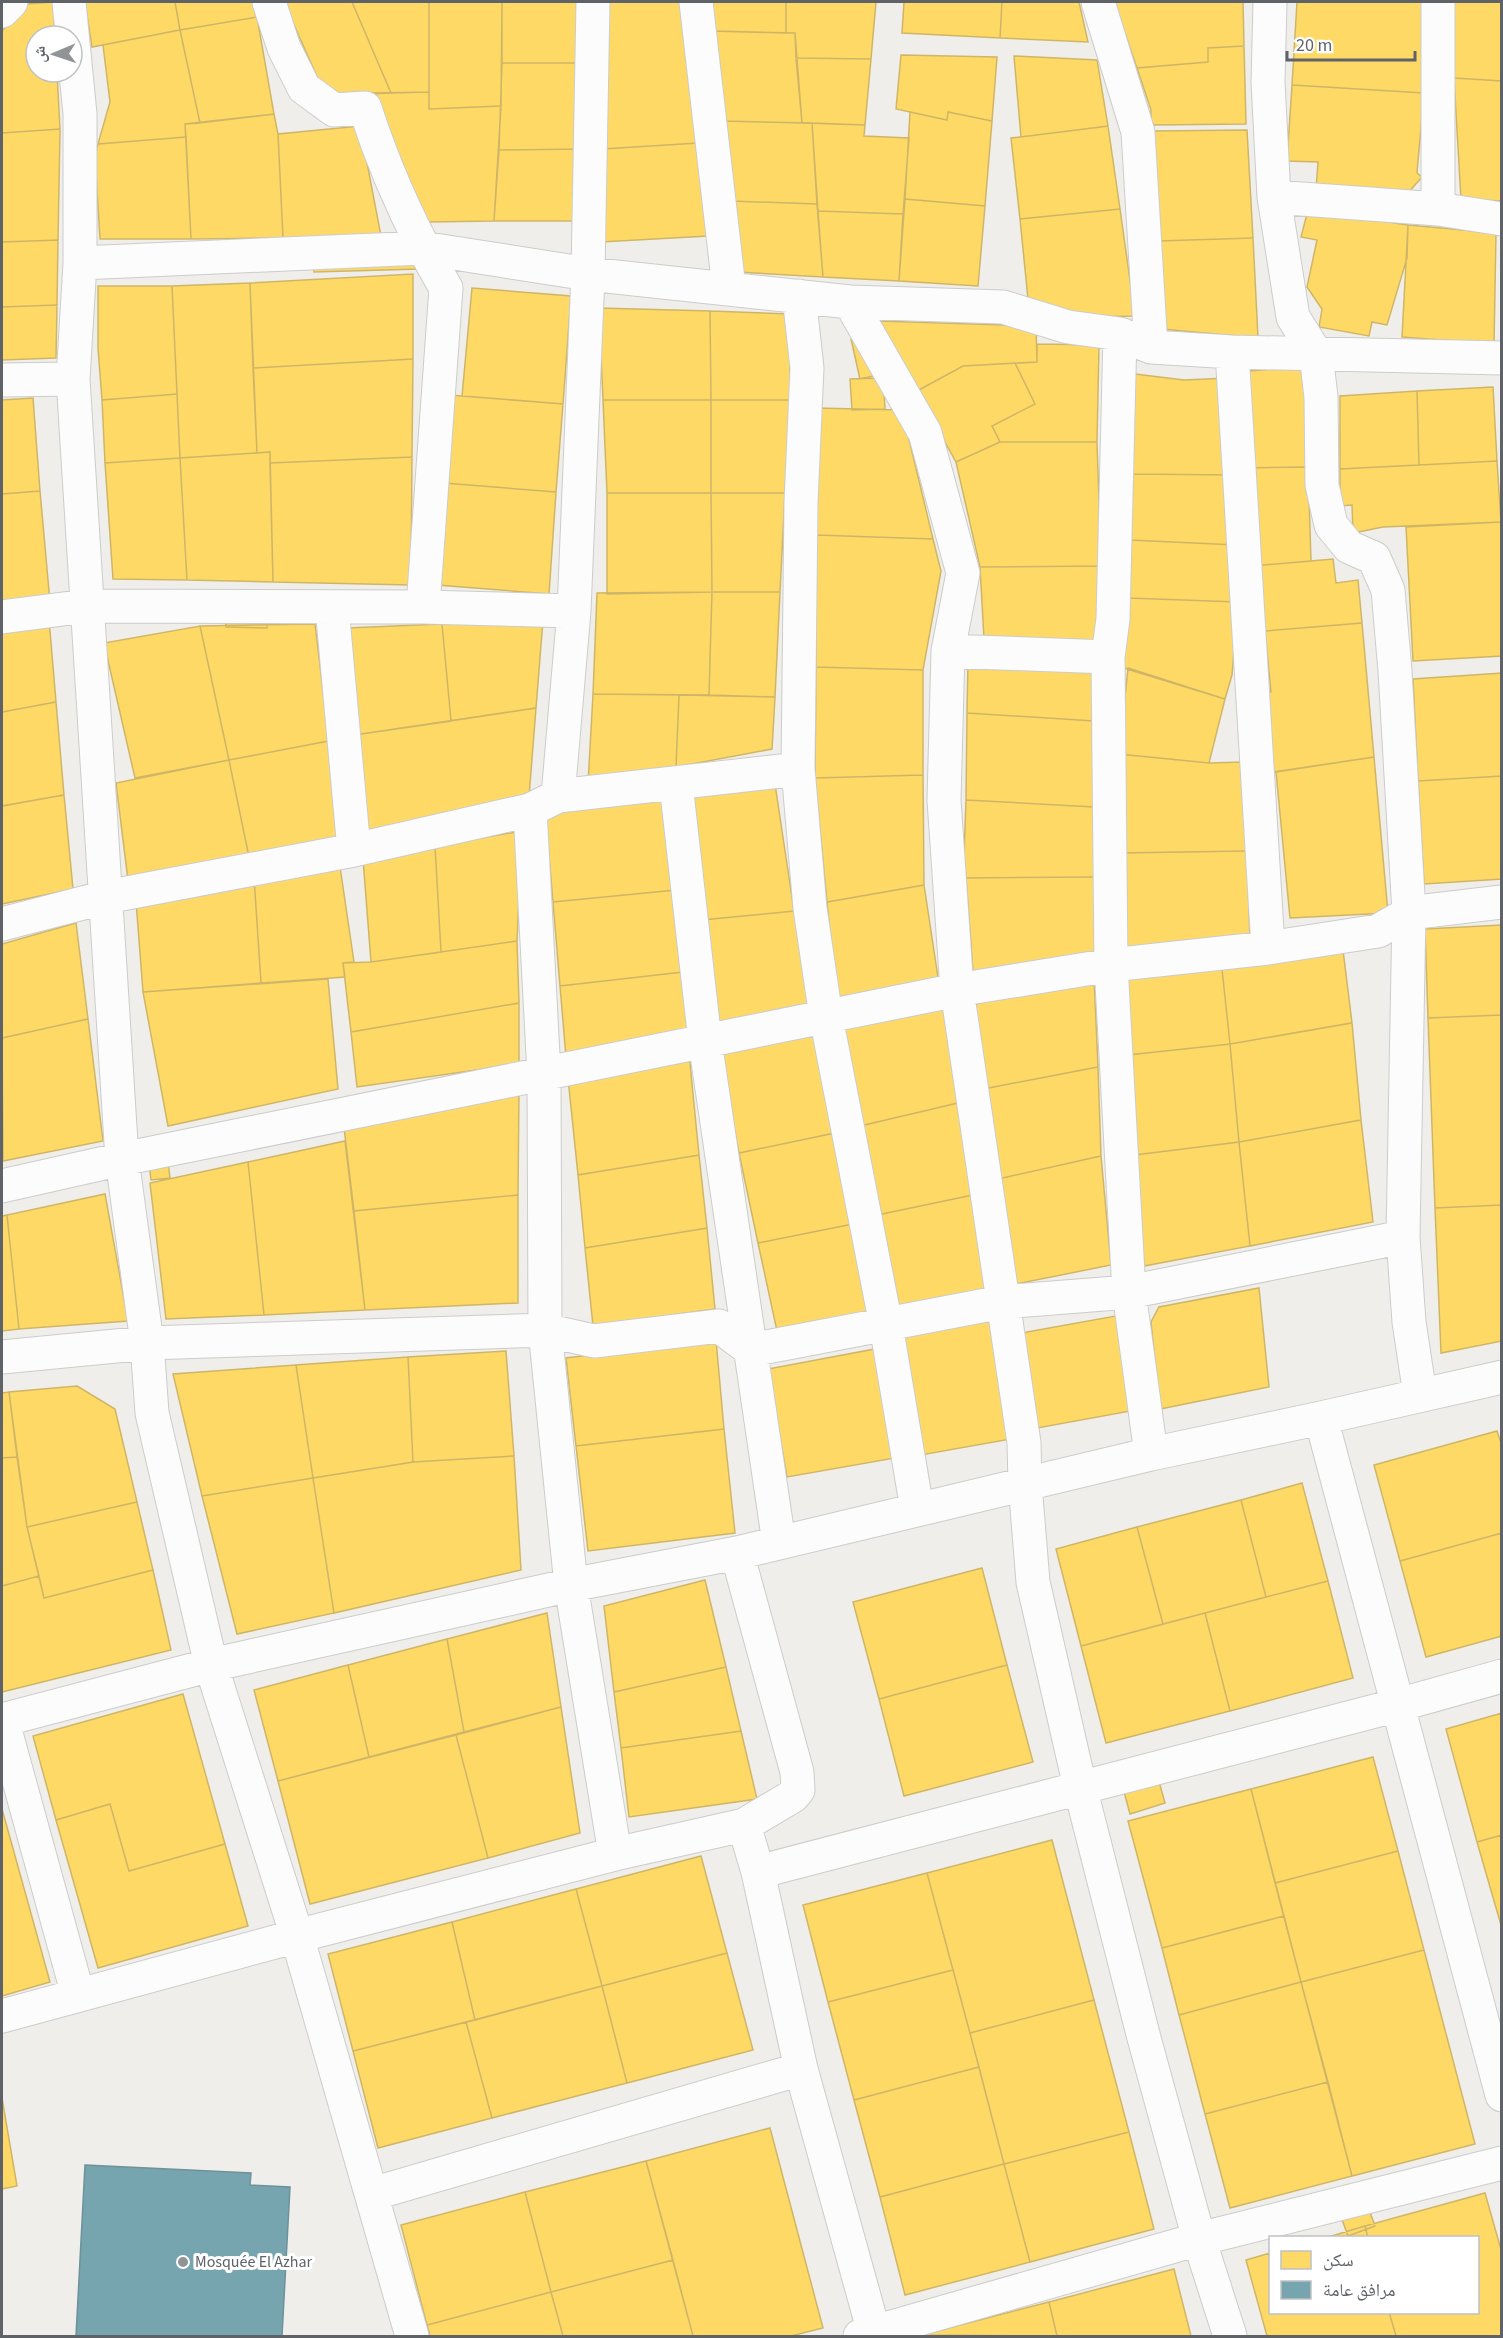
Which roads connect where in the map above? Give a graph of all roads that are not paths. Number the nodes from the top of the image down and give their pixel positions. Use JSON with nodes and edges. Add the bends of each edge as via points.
{"nodes":[{"id":1,"x":11,"y":2,"type":"edge"},
{"id":2,"x":69,"y":2,"type":"edge"},
{"id":3,"x":270,"y":2,"type":"edge"},
{"id":4,"x":593,"y":2,"type":"edge"},
{"id":5,"x":696,"y":2,"type":"edge"},
{"id":6,"x":1098,"y":2,"type":"edge"},
{"id":7,"x":1270,"y":2,"type":"edge"},
{"id":8,"x":1438,"y":2,"type":"edge"},
{"id":9,"x":2,"y":11,"type":"edge"},
{"id":10,"x":1274,"y":197,"type":"junction"},
{"id":11,"x":1438,"y":209,"type":"junction"},
{"id":12,"x":1502,"y":219,"type":"edge"},
{"id":13,"x":422,"y":248,"type":"junction"},
{"id":14,"x":80,"y":263,"type":"junction"},
{"id":15,"x":588,"y":274,"type":"junction"},
{"id":16,"x":729,"y":288,"type":"junction"},
{"id":17,"x":799,"y":296,"type":"junction"},
{"id":18,"x":850,"y":302,"type":"junction"},
{"id":19,"x":1120,"y":334,"type":"junction"},
{"id":20,"x":1151,"y":347,"type":"junction"},
{"id":21,"x":1232,"y":352,"type":"junction"},
{"id":22,"x":1316,"y":354,"type":"junction"},
{"id":23,"x":1502,"y":358,"type":"edge"},
{"id":24,"x":73,"y":379,"type":"junction"},
{"id":25,"x":2,"y":381,"type":"edge"},
{"id":26,"x":86,"y":606,"type":"junction"},
{"id":27,"x":332,"y":607,"type":"junction"},
{"id":28,"x":423,"y":607,"type":"junction"},
{"id":29,"x":574,"y":611,"type":"junction"},
{"id":30,"x":2,"y":617,"type":"edge"},
{"id":31,"x":948,"y":651,"type":"junction"},
{"id":32,"x":1108,"y":657,"type":"junction"},
{"id":33,"x":798,"y":769,"type":"junction"},
{"id":34,"x":676,"y":784,"type":"junction"},
{"id":35,"x":544,"y":803,"type":"junction"},
{"id":36,"x":354,"y":850,"type":"junction"},
{"id":37,"x":106,"y":897,"type":"junction"},
{"id":38,"x":1502,"y":903,"type":"edge"},
{"id":39,"x":1409,"y":913,"type":"junction"},
{"id":40,"x":2,"y":924,"type":"edge"},
{"id":41,"x":1268,"y":948,"type":"junction"},
{"id":42,"x":1111,"y":964,"type":"junction"},
{"id":43,"x":957,"y":990,"type":"junction"},
{"id":44,"x":826,"y":1017,"type":"junction"},
{"id":45,"x":705,"y":1041,"type":"junction"},
{"id":46,"x":544,"y":1074,"type":"junction"},
{"id":47,"x":122,"y":1159,"type":"junction"},
{"id":48,"x":2,"y":1186,"type":"edge"},
{"id":49,"x":1403,"y":1237,"type":"junction"},
{"id":50,"x":1129,"y":1292,"type":"junction"},
{"id":51,"x":1002,"y":1302,"type":"junction"},
{"id":52,"x":886,"y":1325,"type":"junction"},
{"id":53,"x":545,"y":1330,"type":"junction"},
{"id":54,"x":147,"y":1343,"type":"junction"},
{"id":55,"x":752,"y":1350,"type":"junction"},
{"id":56,"x":2,"y":1357,"type":"edge"},
{"id":57,"x":1502,"y":1377,"type":"edge"},
{"id":58,"x":1420,"y":1395,"type":"junction"},
{"id":59,"x":1322,"y":1418,"type":"junction"},
{"id":60,"x":1151,"y":1454,"type":"junction"},
{"id":61,"x":1025,"y":1484,"type":"junction"},
{"id":62,"x":917,"y":1509,"type":"junction"},
{"id":63,"x":779,"y":1543,"type":"junction"},
{"id":64,"x":737,"y":1553,"type":"junction"},
{"id":65,"x":571,"y":1585,"type":"junction"},
{"id":66,"x":211,"y":1665,"type":"junction"},
{"id":67,"x":1502,"y":1676,"type":"edge"},
{"id":68,"x":1398,"y":1705,"type":"junction"},
{"id":69,"x":2,"y":1719,"type":"edge"},
{"id":70,"x":1080,"y":1787,"type":"junction"},
{"id":71,"x":744,"y":1825,"type":"junction"},
{"id":72,"x":615,"y":1854,"type":"junction"},
{"id":73,"x":758,"y":1872,"type":"junction"},
{"id":74,"x":297,"y":1936,"type":"junction"},
{"id":75,"x":78,"y":1995,"type":"junction"},
{"id":76,"x":2,"y":2016,"type":"edge"},
{"id":77,"x":801,"y":2069,"type":"junction"},
{"id":78,"x":1502,"y":2095,"type":"edge"},
{"id":79,"x":1502,"y":2163,"type":"edge"},
{"id":80,"x":372,"y":2194,"type":"junction"},
{"id":81,"x":1199,"y":2239,"type":"junction"},
{"id":82,"x":869,"y":2335,"type":"edge"},
{"id":83,"x":412,"y":2337,"type":"edge"},
{"id":84,"x":1230,"y":2337,"type":"edge"}],
"edges":[{"from":1,"to":9,"type":"street"},
{"from":2,"to":14,"type":"street","via":[[80,114]]},
{"from":3,"to":13,"type":"street","via":[[284,48],[304,88],[334,110],[365,108]]},
{"from":4,"to":15,"type":"street"},
{"from":5,"to":16,"type":"street"},
{"from":6,"to":20,"type":"street","via":[[1138,132]]},
{"from":7,"to":10,"type":"street","via":[[1268,82]]},
{"from":8,"to":11,"type":"street"},
{"from":10,"to":11,"type":"street"},
{"from":10,"to":22,"type":"street","via":[[1293,317]]},
{"from":11,"to":12,"type":"street"},
{"from":13,"to":14,"type":"street"},
{"from":13,"to":15,"type":"street"},
{"from":13,"to":28,"type":"street","via":[[446,288]]},
{"from":14,"to":24,"type":"street"},
{"from":15,"to":16,"type":"street"},
{"from":15,"to":29,"type":"street"},
{"from":16,"to":17,"type":"street"},
{"from":17,"to":18,"type":"street"},
{"from":17,"to":33,"type":"street","via":[[807,368]]},
{"from":18,"to":19,"type":"street","via":[[1003,307],[1068,327]]},
{"from":18,"to":31,"type":"street","via":[[924,433],[937,475],[963,573]]},
{"from":19,"to":20,"type":"street"},
{"from":19,"to":32,"type":"street","via":[[1113,619]]},
{"from":20,"to":21,"type":"street"},
{"from":21,"to":22,"type":"street"},
{"from":21,"to":41,"type":"street"},
{"from":22,"to":23,"type":"street"},
{"from":22,"to":39,"type":"street","via":[[1321,397],[1322,484],[1331,525],[1349,547],[1374,558],[1388,590]]},
{"from":24,"to":25,"type":"street"},
{"from":24,"to":26,"type":"street"},
{"from":26,"to":27,"type":"street"},
{"from":26,"to":30,"type":"street"},
{"from":26,"to":37,"type":"street"},
{"from":27,"to":28,"type":"street"},
{"from":27,"to":36,"type":"street"},
{"from":28,"to":29,"type":"street"},
{"from":29,"to":35,"type":"street"},
{"from":31,"to":32,"type":"street"},
{"from":31,"to":43,"type":"street","via":[[944,800]]},
{"from":32,"to":42,"type":"street"},
{"from":33,"to":34,"type":"street"},
{"from":33,"to":44,"type":"street","via":[[810,908]]},
{"from":34,"to":35,"type":"street"},
{"from":34,"to":45,"type":"street"},
{"from":35,"to":36,"type":"street"},
{"from":35,"to":46,"type":"street"},
{"from":36,"to":37,"type":"street"},
{"from":37,"to":40,"type":"street"},
{"from":37,"to":47,"type":"street"},
{"from":38,"to":39,"type":"street"},
{"from":39,"to":41,"type":"street","via":[[1378,931]]},
{"from":39,"to":49,"type":"street"},
{"from":41,"to":42,"type":"street"},
{"from":42,"to":43,"type":"street"},
{"from":42,"to":50,"type":"street"},
{"from":43,"to":44,"type":"street"},
{"from":43,"to":51,"type":"street"},
{"from":44,"to":45,"type":"street"},
{"from":44,"to":52,"type":"street"},
{"from":45,"to":46,"type":"street"},
{"from":45,"to":55,"type":"street"},
{"from":46,"to":47,"type":"street"},
{"from":46,"to":53,"type":"street"},
{"from":47,"to":48,"type":"street"},
{"from":47,"to":54,"type":"street"},
{"from":49,"to":50,"type":"street"},
{"from":49,"to":58,"type":"street","via":[[1409,1322]]},
{"from":50,"to":51,"type":"street"},
{"from":50,"to":60,"type":"street"},
{"from":51,"to":52,"type":"street"},
{"from":51,"to":61,"type":"street","via":[[1024,1443]]},
{"from":52,"to":55,"type":"street"},
{"from":52,"to":62,"type":"street"},
{"from":53,"to":54,"type":"street"},
{"from":53,"to":55,"type":"street","via":[[594,1341],[719,1326]]},
{"from":53,"to":65,"type":"street"},
{"from":54,"to":56,"type":"street"},
{"from":54,"to":66,"type":"street","via":[[152,1413]]},
{"from":55,"to":63,"type":"street"},
{"from":57,"to":58,"type":"street"},
{"from":58,"to":59,"type":"street"},
{"from":59,"to":60,"type":"street"},
{"from":59,"to":68,"type":"street"},
{"from":60,"to":61,"type":"street"},
{"from":61,"to":62,"type":"street"},
{"from":61,"to":70,"type":"street","via":[[1034,1582]]},
{"from":62,"to":63,"type":"street"},
{"from":63,"to":64,"type":"street"},
{"from":64,"to":65,"type":"street"},
{"from":64,"to":71,"type":"street","via":[[797,1772],[798,1790]]},
{"from":65,"to":66,"type":"street"},
{"from":65,"to":72,"type":"street"},
{"from":66,"to":69,"type":"street"},
{"from":66,"to":74,"type":"street"},
{"from":67,"to":68,"type":"street"},
{"from":68,"to":70,"type":"street"},
{"from":68,"to":78,"type":"street"},
{"from":69,"to":75,"type":"street"},
{"from":70,"to":73,"type":"street"},
{"from":70,"to":81,"type":"street"},
{"from":71,"to":72,"type":"street"},
{"from":71,"to":73,"type":"street"},
{"from":72,"to":74,"type":"street"},
{"from":73,"to":77,"type":"street"},
{"from":74,"to":75,"type":"street"},
{"from":74,"to":80,"type":"street"},
{"from":75,"to":76,"type":"street"},
{"from":77,"to":80,"type":"street"},
{"from":77,"to":82,"type":"street"},
{"from":79,"to":81,"type":"street"},
{"from":80,"to":83,"type":"street"},
{"from":81,"to":82,"type":"street"},
{"from":81,"to":84,"type":"street"}]}
